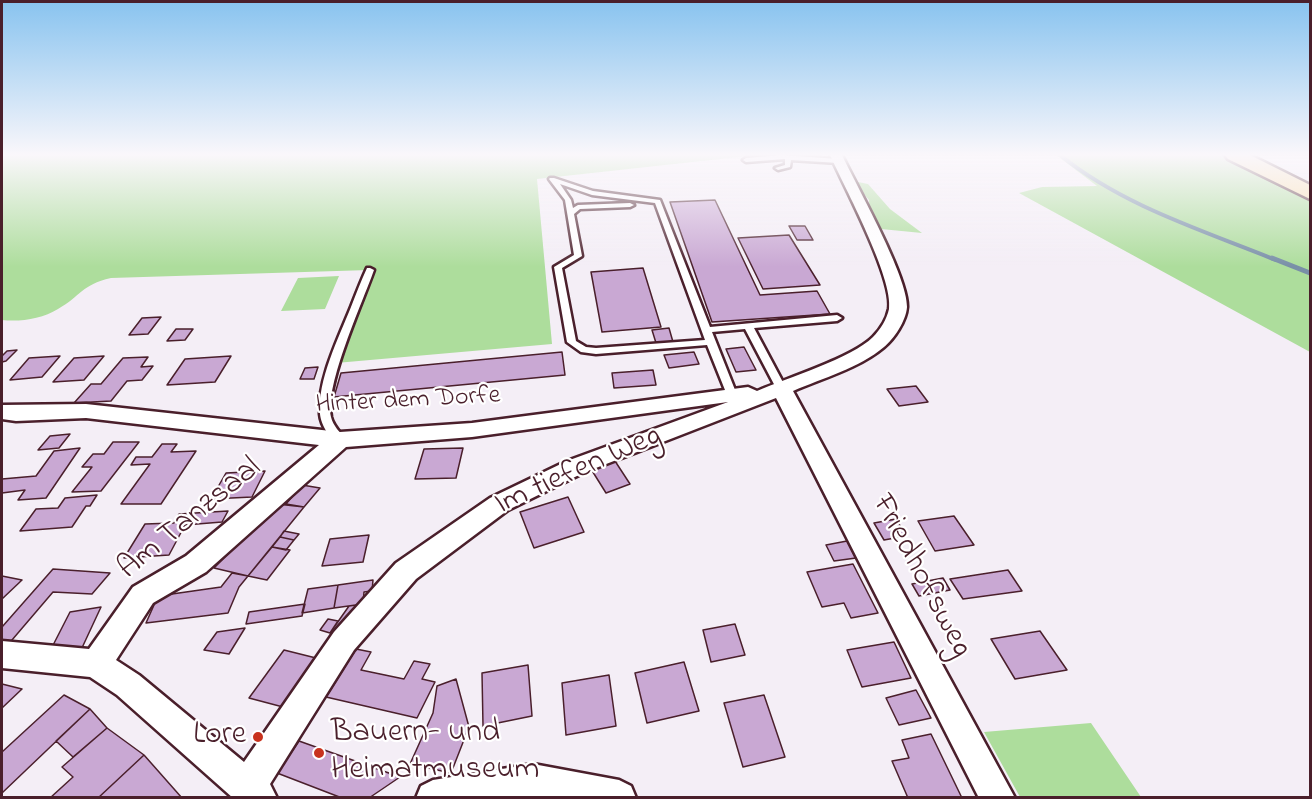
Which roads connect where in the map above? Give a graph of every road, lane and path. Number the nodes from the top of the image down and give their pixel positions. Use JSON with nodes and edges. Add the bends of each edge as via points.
{"nodes":[{"id":1,"x":562,"y":192,"type":"edge"},
{"id":2,"x":590,"y":192,"type":"edge"},
{"id":3,"x":853,"y":192,"type":"edge"},
{"id":4,"x":659,"y":205,"type":"junction"},
{"id":5,"x":570,"y":214,"type":"junction"},
{"id":6,"x":370,"y":270,"type":"dead end"},
{"id":7,"x":837,"y":318,"type":"dead end"},
{"id":8,"x":749,"y":328,"type":"junction"},
{"id":9,"x":707,"y":330,"type":"junction"},
{"id":10,"x":711,"y":342,"type":"junction"},
{"id":11,"x":781,"y":388,"type":"junction"},
{"id":12,"x":732,"y":395,"type":"junction"},
{"id":13,"x":6,"y":415,"type":"edge"},
{"id":14,"x":340,"y":440,"type":"junction"},
{"id":15,"x":2,"y":655,"type":"edge"},
{"id":16,"x":96,"y":664,"type":"junction"},
{"id":17,"x":254,"y":793,"type":"edge"},
{"id":18,"x":433,"y":798,"type":"edge"},
{"id":19,"x":619,"y":798,"type":"edge"},
{"id":20,"x":998,"y":798,"type":"edge"}],
"edges":[{"from":1,"to":5,"type":"lane"},
{"from":2,"to":4,"type":"lane","via":[[658,201]]},
{"from":3,"to":11,"type":"street","via":[[894,281],[898,308],[892,326],[879,342],[855,357]]},
{"from":4,"to":5,"type":"lane","via":[[578,207]]},
{"from":4,"to":9,"type":"lane"},
{"from":5,"to":10,"type":"lane","via":[[578,256],[558,267],[572,342],[584,350],[596,351]]},
{"from":6,"to":14,"type":"lane","via":[[327,389],[324,413],[328,428]]},
{"from":7,"to":8,"type":"lane"},
{"from":8,"to":9,"type":"lane"},
{"from":8,"to":11,"type":"lane"},
{"from":9,"to":10,"type":"lane"},
{"from":10,"to":12,"type":"lane"},
{"from":11,"to":12,"type":"street","name":"Hinter dem Dorfe"},
{"from":11,"to":17,"type":"street","name":"Im tiefen Weg","via":[[575,467],[499,504],[406,571],[344,641]]},
{"from":11,"to":20,"type":"street","name":"Friedhofsweg"},
{"from":12,"to":14,"type":"street","name":"Hinter dem Dorfe","via":[[472,430]]},
{"from":13,"to":14,"type":"street","name":"Hinter dem Dorfe","via":[[86,411]]},
{"from":14,"to":16,"type":"street","name":"Am Tanzsaal","via":[[196,564],[143,595]]},
{"from":15,"to":16,"type":"street"},
{"from":16,"to":17,"type":"street","via":[[128,685]]},
{"from":18,"to":19,"type":"street","via":[[533,781]]}]}
